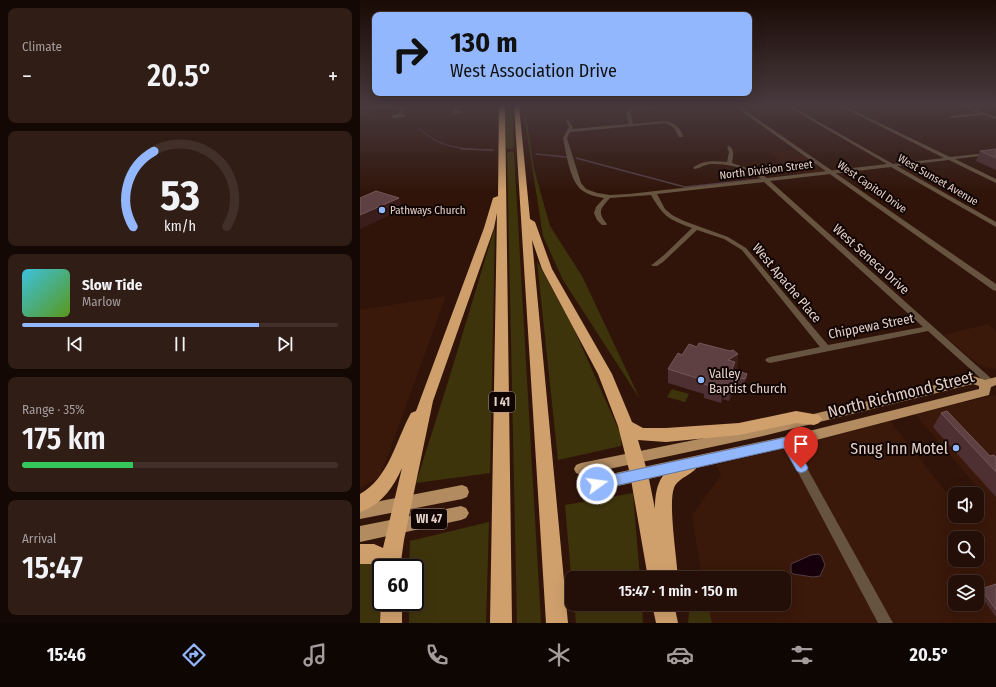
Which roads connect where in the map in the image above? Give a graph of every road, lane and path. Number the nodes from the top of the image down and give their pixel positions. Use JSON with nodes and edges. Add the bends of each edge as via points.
{"nodes":[{"id":1,"x":502,"y":134,"type":"edge"},
{"id":2,"x":518,"y":134,"type":"edge"},
{"id":3,"x":567,"y":134,"type":"edge"},
{"id":4,"x":777,"y":134,"type":"edge"},
{"id":5,"x":838,"y":134,"type":"edge"},
{"id":6,"x":899,"y":134,"type":"edge"},
{"id":7,"x":730,"y":147,"type":"dead end"},
{"id":8,"x":996,"y":153,"type":"edge"},
{"id":9,"x":950,"y":159,"type":"junction"},
{"id":10,"x":729,"y":164,"type":"junction"},
{"id":11,"x":892,"y":165,"type":"junction"},
{"id":12,"x":695,"y":168,"type":"dead end"},
{"id":13,"x":831,"y":172,"type":"junction"},
{"id":14,"x":766,"y":180,"type":"junction"},
{"id":15,"x":996,"y":181,"type":"edge"},
{"id":16,"x":502,"y":182,"type":"junction"},
{"id":17,"x":653,"y":193,"type":"junction"},
{"id":18,"x":608,"y":197,"type":"junction"},
{"id":19,"x":524,"y":210,"type":"junction"},
{"id":20,"x":604,"y":224,"type":"dead end"},
{"id":21,"x":996,"y":225,"type":"edge"},
{"id":22,"x":700,"y":228,"type":"junction"},
{"id":23,"x":655,"y":265,"type":"dead end"},
{"id":24,"x":996,"y":288,"type":"edge"},
{"id":25,"x":930,"y":328,"type":"junction"},
{"id":26,"x":826,"y":349,"type":"junction"},
{"id":27,"x":770,"y":360,"type":"dead end"},
{"id":28,"x":991,"y":383,"type":"edge"},
{"id":29,"x":426,"y":401,"type":"junction"},
{"id":30,"x":814,"y":418,"type":"junction"},
{"id":31,"x":626,"y":426,"type":"junction"},
{"id":32,"x":787,"y":442,"type":"junction"},
{"id":33,"x":690,"y":465,"type":"junction"},
{"id":34,"x":636,"y":466,"type":"junction"},
{"id":35,"x":581,"y":468,"type":"dead end"},
{"id":36,"x":583,"y":487,"type":"dead end"},
{"id":37,"x":462,"y":492,"type":"dead end"},
{"id":38,"x":360,"y":504,"type":"edge"},
{"id":39,"x":402,"y":504,"type":"junction"},
{"id":40,"x":360,"y":512,"type":"edge"},
{"id":41,"x":461,"y":513,"type":"dead end"},
{"id":42,"x":398,"y":526,"type":"junction"},
{"id":43,"x":360,"y":534,"type":"edge"},
{"id":44,"x":360,"y":554,"type":"edge"},
{"id":45,"x":381,"y":559,"type":"edge"},
{"id":46,"x":391,"y":559,"type":"edge"},
{"id":47,"x":657,"y":571,"type":"edge"},
{"id":48,"x":667,"y":571,"type":"edge"},
{"id":49,"x":391,"y":611,"type":"edge"},
{"id":50,"x":664,"y":611,"type":"edge"},
{"id":51,"x":670,"y":611,"type":"edge"},
{"id":52,"x":391,"y":623,"type":"edge"},
{"id":53,"x":501,"y":623,"type":"edge"},
{"id":54,"x":557,"y":623,"type":"edge"},
{"id":55,"x":667,"y":623,"type":"edge"},
{"id":56,"x":670,"y":623,"type":"edge"},
{"id":57,"x":886,"y":623,"type":"edge"}],
"edges":[{"from":1,"to":16,"type":"highway","number":"I 41"},
{"from":2,"to":19,"type":"highway"},
{"from":3,"to":18,"type":"street","via":[[565,138],[581,187],[591,193]]},
{"from":4,"to":13,"type":"street","name":"West Capitol Drive"},
{"from":5,"to":11,"type":"street","name":"West Sunset Avenue"},
{"from":6,"to":9,"type":"street"},
{"from":7,"to":10,"type":"street"},
{"from":8,"to":9,"type":"street","name":"North Division Street"},
{"from":9,"to":11,"type":"street","name":"North Division Street"},
{"from":9,"to":15,"type":"street"},
{"from":10,"to":12,"type":"street","name":"West Seneca Drive","via":[[705,164]]},
{"from":10,"to":14,"type":"street","name":"West Seneca Drive","via":[[750,169]]},
{"from":11,"to":13,"type":"street","name":"North Division Street"},
{"from":11,"to":21,"type":"street","name":"West Sunset Avenue"},
{"from":13,"to":14,"type":"street","name":"North Division Street"},
{"from":13,"to":24,"type":"street","name":"West Capitol Drive"},
{"from":14,"to":17,"type":"street","name":"North Division Street"},
{"from":14,"to":25,"type":"street","name":"West Seneca Drive"},
{"from":16,"to":29,"type":"highway","via":[[489,228]]},
{"from":16,"to":53,"type":"highway","number":"I 41"},
{"from":17,"to":18,"type":"street","name":"North Division Street"},
{"from":17,"to":22,"type":"street","name":"West Apache Place","via":[[663,210],[670,216]]},
{"from":18,"to":20,"type":"street","via":[[599,207],[597,215]]},
{"from":19,"to":31,"type":"highway","via":[[530,215],[534,236],[547,269],[605,374]]},
{"from":19,"to":54,"type":"highway"},
{"from":22,"to":23,"type":"street","via":[[686,236]]},
{"from":22,"to":26,"type":"street","name":"West Apache Place","via":[[726,238],[744,249]]},
{"from":25,"to":26,"type":"street","name":"Chippewa Street"},
{"from":25,"to":28,"type":"street","name":"West Seneca Drive"},
{"from":26,"to":27,"type":"street","name":"Chippewa Street"},
{"from":28,"to":30,"type":"main road","name":"North Richmond Street","via":[[973,380]]},
{"from":28,"to":32,"type":"main road","name":"North Richmond Street","via":[[986,392]]},
{"from":29,"to":38,"type":"highway","via":[[390,474],[376,495]]},
{"from":29,"to":39,"type":"highway"},
{"from":30,"to":31,"type":"highway","via":[[796,417],[739,429],[666,435],[641,435]]},
{"from":30,"to":34,"type":"main road","name":"North Richmond Street"},
{"from":31,"to":34,"type":"highway"},
{"from":32,"to":33,"type":"main road","name":"North Richmond Street"},
{"from":32,"to":57,"type":"street"},
{"from":33,"to":34,"type":"main road","name":"North Richmond Street"},
{"from":33,"to":48,"type":"highway","via":[[672,476],[665,488]]},
{"from":34,"to":35,"type":"main road","name":"North Richmond Street"},
{"from":34,"to":36,"type":"main road","name":"North Richmond Street"},
{"from":34,"to":47,"type":"highway"},
{"from":37,"to":39,"type":"main road","number":"WI 47"},
{"from":39,"to":40,"type":"main road","number":"WI 47"},
{"from":39,"to":42,"type":"highway"},
{"from":41,"to":42,"type":"main road","number":"WI 47"},
{"from":42,"to":43,"type":"main road","number":"WI 47"},
{"from":42,"to":46,"type":"highway"},
{"from":44,"to":45,"type":"highway","via":[[374,554]]},
{"from":49,"to":52,"type":"highway"},
{"from":50,"to":55,"type":"highway"},
{"from":51,"to":56,"type":"highway"}]}
